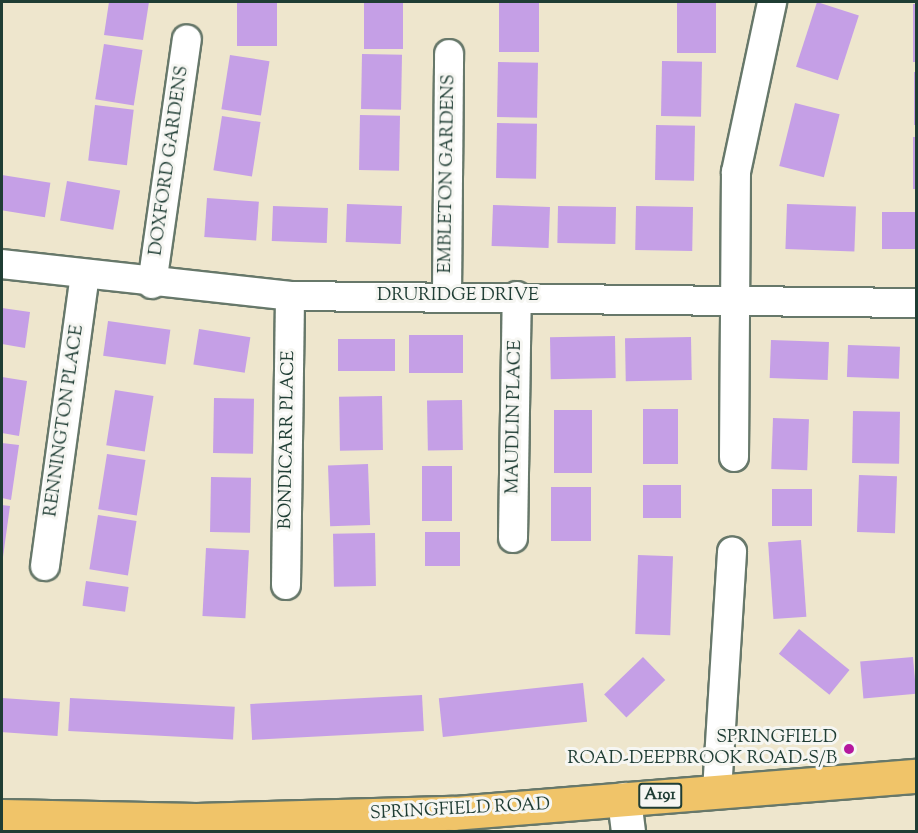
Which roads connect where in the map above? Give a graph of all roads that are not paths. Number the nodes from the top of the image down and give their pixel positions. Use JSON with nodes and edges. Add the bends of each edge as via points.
{"nodes":[{"id":1,"x":772,"y":2,"type":"edge"},
{"id":2,"x":187,"y":39,"type":"dead end"},
{"id":3,"x":450,"y":54,"type":"dead end"},
{"id":4,"x":2,"y":264,"type":"edge"},
{"id":5,"x":85,"y":275,"type":"junction"},
{"id":6,"x":153,"y":284,"type":"junction"},
{"id":7,"x":447,"y":294,"type":"junction"},
{"id":8,"x":290,"y":296,"type":"junction"},
{"id":9,"x":517,"y":296,"type":"junction"},
{"id":10,"x":735,"y":300,"type":"junction"},
{"id":11,"x":916,"y":303,"type":"edge"},
{"id":12,"x":734,"y":457,"type":"dead end"},
{"id":13,"x":513,"y":537,"type":"dead end"},
{"id":14,"x":732,"y":551,"type":"dead end"},
{"id":15,"x":45,"y":566,"type":"dead end"},
{"id":16,"x":286,"y":585,"type":"dead end"},
{"id":17,"x":916,"y":776,"type":"edge"},
{"id":18,"x":717,"y":791,"type":"junction"},
{"id":19,"x":624,"y":799,"type":"junction"},
{"id":20,"x":2,"y":816,"type":"edge"},
{"id":21,"x":628,"y":831,"type":"edge"}],
"edges":[{"from":1,"to":10,"type":"street","via":[[736,171]]},
{"from":2,"to":6,"type":"street","name":"DOXFORD GARDENS"},
{"from":3,"to":7,"type":"street","name":"EMBLETON GARDENS"},
{"from":4,"to":5,"type":"street","name":"DRURIDGE DRIVE"},
{"from":5,"to":6,"type":"street","name":"DRURIDGE DRIVE"},
{"from":5,"to":15,"type":"street","name":"RENNINGTON PLACE"},
{"from":6,"to":8,"type":"street","name":"DRURIDGE DRIVE"},
{"from":7,"to":8,"type":"street","name":"DRURIDGE DRIVE"},
{"from":7,"to":9,"type":"street","name":"DRURIDGE DRIVE"},
{"from":8,"to":16,"type":"street","name":"BONDICARR PLACE"},
{"from":9,"to":10,"type":"street","name":"DRURIDGE DRIVE"},
{"from":9,"to":13,"type":"street","name":"MAUDLIN PLACE"},
{"from":10,"to":11,"type":"street","name":"DRURIDGE DRIVE"},
{"from":10,"to":12,"type":"street"},
{"from":14,"to":18,"type":"street"},
{"from":17,"to":18,"type":"main road","name":"SPRINGFIELD ROAD","number":"A191"},
{"from":18,"to":19,"type":"main road","name":"SPRINGFIELD ROAD","number":"A191"},
{"from":19,"to":20,"type":"main road","name":"SPRINGFIELD ROAD","number":"A191","via":[[453,813],[196,820]]},
{"from":19,"to":21,"type":"street"}]}
